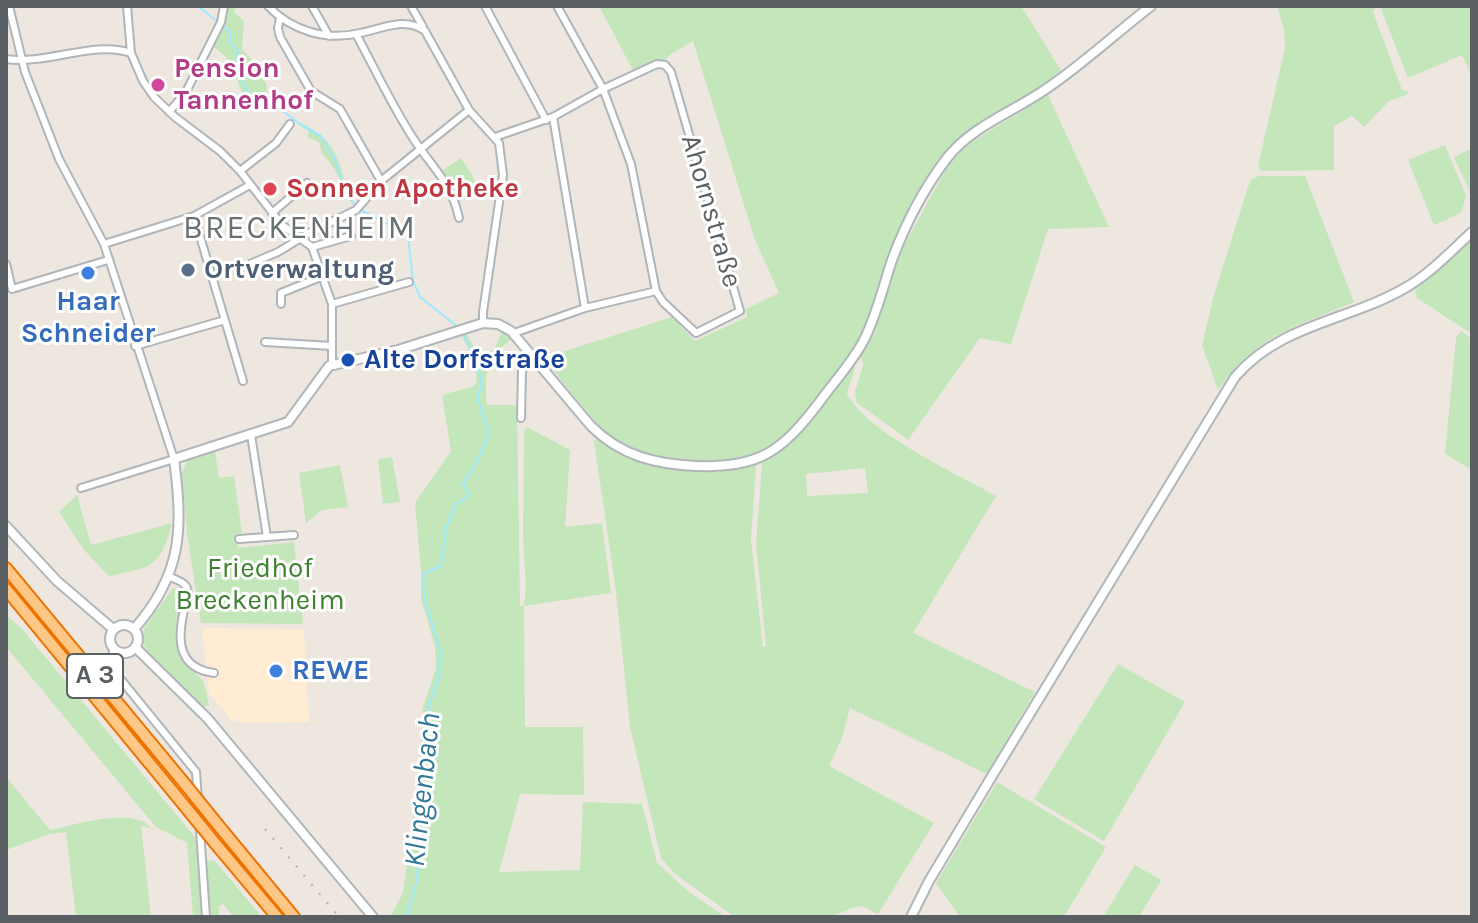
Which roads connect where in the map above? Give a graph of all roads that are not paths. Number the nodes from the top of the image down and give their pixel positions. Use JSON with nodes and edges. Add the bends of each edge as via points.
{"nodes":[{"id":1,"x":9,"y":6,"type":"edge"},
{"id":2,"x":127,"y":6,"type":"edge"},
{"id":3,"x":224,"y":6,"type":"edge"},
{"id":4,"x":268,"y":6,"type":"edge"},
{"id":5,"x":312,"y":6,"type":"edge"},
{"id":6,"x":411,"y":6,"type":"edge"},
{"id":7,"x":485,"y":6,"type":"edge"},
{"id":8,"x":557,"y":6,"type":"edge"},
{"id":9,"x":1151,"y":6,"type":"edge"},
{"id":10,"x":280,"y":18,"type":"junction"},
{"id":11,"x":425,"y":31,"type":"junction"},
{"id":12,"x":356,"y":34,"type":"junction"},
{"id":13,"x":329,"y":36,"type":"junction"},
{"id":14,"x":131,"y":53,"type":"junction"},
{"id":15,"x":6,"y":59,"type":"edge"},
{"id":16,"x":23,"y":62,"type":"junction"},
{"id":17,"x":603,"y":89,"type":"junction"},
{"id":18,"x":469,"y":110,"type":"junction"},
{"id":19,"x":169,"y":112,"type":"junction"},
{"id":20,"x":550,"y":119,"type":"junction"},
{"id":21,"x":290,"y":124,"type":"dead end"},
{"id":22,"x":495,"y":137,"type":"junction"},
{"id":23,"x":421,"y":149,"type":"junction"},
{"id":24,"x":240,"y":171,"type":"junction"},
{"id":25,"x":381,"y":181,"type":"junction"},
{"id":26,"x":307,"y":183,"type":"dead end"},
{"id":27,"x":250,"y":185,"type":"junction"},
{"id":28,"x":272,"y":213,"type":"junction"},
{"id":29,"x":194,"y":216,"type":"junction"},
{"id":30,"x":459,"y":218,"type":"dead end"},
{"id":31,"x":1472,"y":232,"type":"edge"},
{"id":32,"x":351,"y":236,"type":"dead end"},
{"id":33,"x":302,"y":238,"type":"junction"},
{"id":34,"x":104,"y":244,"type":"junction"},
{"id":35,"x":312,"y":247,"type":"junction"},
{"id":36,"x":108,"y":260,"type":"junction"},
{"id":37,"x":252,"y":263,"type":"dead end"},
{"id":38,"x":6,"y":264,"type":"edge"},
{"id":39,"x":323,"y":276,"type":"junction"},
{"id":40,"x":409,"y":282,"type":"dead end"},
{"id":41,"x":656,"y":291,"type":"junction"},
{"id":42,"x":281,"y":304,"type":"dead end"},
{"id":43,"x":332,"y":304,"type":"junction"},
{"id":44,"x":585,"y":308,"type":"junction"},
{"id":45,"x":225,"y":320,"type":"junction"},
{"id":46,"x":483,"y":323,"type":"junction"},
{"id":47,"x":514,"y":333,"type":"junction"},
{"id":48,"x":265,"y":342,"type":"dead end"},
{"id":49,"x":135,"y":346,"type":"junction"},
{"id":50,"x":332,"y":346,"type":"junction"},
{"id":51,"x":535,"y":359,"type":"junction"},
{"id":52,"x":332,"y":365,"type":"junction"},
{"id":53,"x":243,"y":381,"type":"dead end"},
{"id":54,"x":521,"y":418,"type":"dead end"},
{"id":55,"x":251,"y":435,"type":"junction"},
{"id":56,"x":174,"y":459,"type":"junction"},
{"id":57,"x":81,"y":488,"type":"dead end"},
{"id":58,"x":6,"y":526,"type":"edge"},
{"id":59,"x":294,"y":535,"type":"dead end"},
{"id":60,"x":267,"y":537,"type":"junction"},
{"id":61,"x":239,"y":539,"type":"dead end"},
{"id":62,"x":6,"y":568,"type":"edge"},
{"id":63,"x":170,"y":577,"type":"junction"},
{"id":64,"x":6,"y":589,"type":"edge"},
{"id":65,"x":113,"y":629,"type":"junction"},
{"id":66,"x":134,"y":629,"type":"junction"},
{"id":67,"x":135,"y":647,"type":"junction"},
{"id":68,"x":114,"y":649,"type":"junction"},
{"id":69,"x":214,"y":673,"type":"dead end"},
{"id":70,"x":206,"y":917,"type":"edge"},
{"id":71,"x":277,"y":917,"type":"edge"},
{"id":72,"x":294,"y":917,"type":"edge"},
{"id":73,"x":373,"y":917,"type":"edge"},
{"id":74,"x":911,"y":917,"type":"edge"}],
"edges":[{"from":1,"to":16,"type":"street"},
{"from":2,"to":14,"type":"street"},
{"from":3,"to":19,"type":"street","via":[[186,92]]},
{"from":4,"to":10,"type":"street"},
{"from":5,"to":13,"type":"street"},
{"from":6,"to":11,"type":"street"},
{"from":7,"to":20,"type":"street"},
{"from":8,"to":17,"type":"street"},
{"from":9,"to":51,"type":"main road","via":[[1057,82],[974,133],[948,157],[900,242],[863,343],[798,429],[774,451],[729,466],[642,459],[599,434]]},
{"from":10,"to":13,"type":"street"},
{"from":10,"to":25,"type":"street","via":[[280,37],[311,91],[340,109]]},
{"from":11,"to":12,"type":"street","via":[[408,23]]},
{"from":11,"to":18,"type":"street"},
{"from":12,"to":13,"type":"street"},
{"from":12,"to":23,"type":"street"},
{"from":14,"to":16,"type":"street","via":[[105,49]]},
{"from":14,"to":19,"type":"street","via":[[148,89]]},
{"from":15,"to":16,"type":"street"},
{"from":16,"to":34,"type":"street","via":[[59,159]]},
{"from":17,"to":20,"type":"street"},
{"from":17,"to":41,"type":"street","via":[[631,164]]},
{"from":17,"to":41,"type":"street","name":"Ahornstraße","via":[[657,64],[671,72],[740,311],[696,333]]},
{"from":18,"to":22,"type":"street"},
{"from":18,"to":23,"type":"street"},
{"from":19,"to":24,"type":"street"},
{"from":20,"to":22,"type":"street"},
{"from":20,"to":44,"type":"street"},
{"from":21,"to":24,"type":"street","via":[[276,143]]},
{"from":22,"to":46,"type":"street","via":[[503,175]]},
{"from":23,"to":25,"type":"street"},
{"from":23,"to":30,"type":"street","via":[[440,172]]},
{"from":24,"to":27,"type":"street"},
{"from":25,"to":33,"type":"street","via":[[358,208]]},
{"from":26,"to":28,"type":"street"},
{"from":27,"to":28,"type":"street"},
{"from":27,"to":29,"type":"street"},
{"from":28,"to":33,"type":"street"},
{"from":29,"to":34,"type":"street"},
{"from":29,"to":45,"type":"street"},
{"from":31,"to":74,"type":"main road","via":[[1405,289],[1279,340],[1235,377]]},
{"from":32,"to":35,"type":"street"},
{"from":33,"to":35,"type":"street"},
{"from":33,"to":37,"type":"street"},
{"from":34,"to":36,"type":"street"},
{"from":35,"to":39,"type":"street"},
{"from":36,"to":38,"type":"street","via":[[12,289]]},
{"from":36,"to":49,"type":"street"},
{"from":39,"to":42,"type":"street","via":[[281,293]]},
{"from":39,"to":43,"type":"street"},
{"from":40,"to":43,"type":"street"},
{"from":41,"to":44,"type":"street"},
{"from":43,"to":50,"type":"street"},
{"from":44,"to":47,"type":"street"},
{"from":45,"to":49,"type":"street"},
{"from":45,"to":53,"type":"street"},
{"from":46,"to":47,"type":"main road"},
{"from":46,"to":52,"type":"main road"},
{"from":47,"to":51,"type":"main road"},
{"from":48,"to":50,"type":"street"},
{"from":49,"to":56,"type":"street"},
{"from":50,"to":52,"type":"street"},
{"from":51,"to":54,"type":"street","via":[[522,370]]},
{"from":52,"to":55,"type":"main road","via":[[291,420]]},
{"from":55,"to":56,"type":"main road"},
{"from":55,"to":60,"type":"street"},
{"from":56,"to":57,"type":"street"},
{"from":56,"to":63,"type":"main road","via":[[180,529]]},
{"from":58,"to":65,"type":"main road","via":[[57,581]]},
{"from":59,"to":60,"type":"street"},
{"from":60,"to":61,"type":"street"},
{"from":62,"to":72,"type":"highway","number":"A 3","bridge":true},
{"from":63,"to":66,"type":"main road"},
{"from":63,"to":69,"type":"street","via":[[188,591],[182,619],[185,659],[196,669]]},
{"from":64,"to":71,"type":"highway","number":"A 3","bridge":true},
{"from":65,"to":66,"type":"main road"},
{"from":65,"to":68,"type":"main road"},
{"from":66,"to":67,"type":"main road"},
{"from":67,"to":68,"type":"main road","via":[[128,652]]},
{"from":67,"to":73,"type":"main road","via":[[208,719]]},
{"from":68,"to":70,"type":"street","via":[[114,671],[196,772]]}]}
